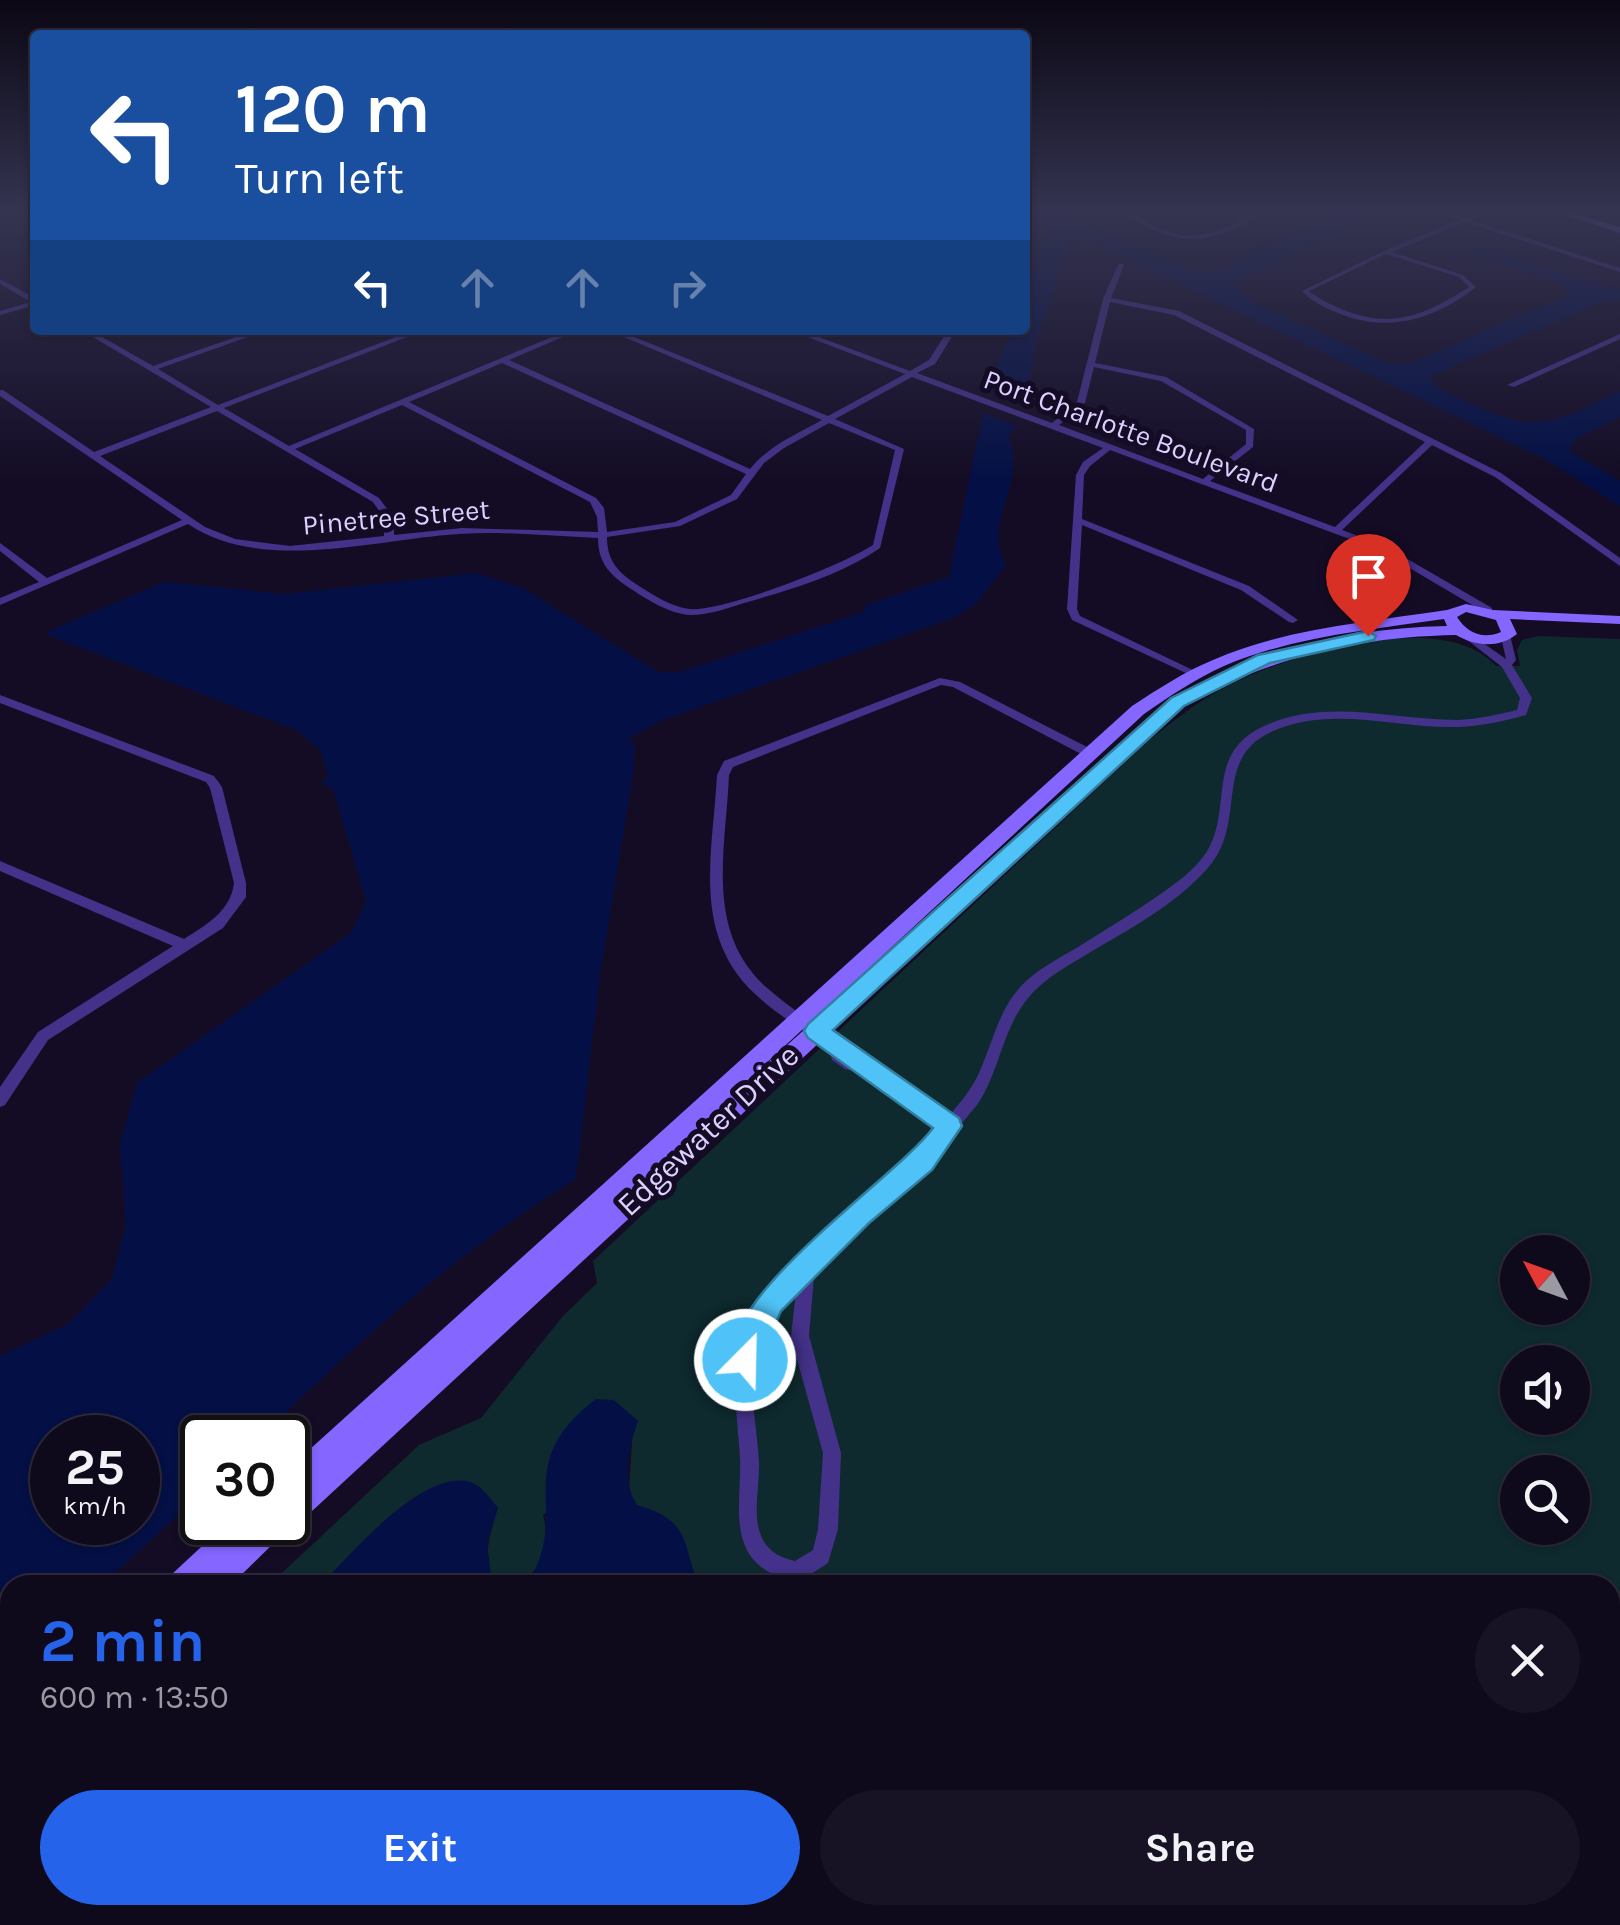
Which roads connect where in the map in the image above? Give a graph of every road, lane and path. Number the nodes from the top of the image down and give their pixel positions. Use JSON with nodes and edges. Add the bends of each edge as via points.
{"nodes":[{"id":1,"x":1107,"y":299,"type":"edge"},
{"id":2,"x":1111,"y":300,"type":"edge"},
{"id":3,"x":1318,"y":300,"type":"edge"},
{"id":4,"x":1448,"y":300,"type":"edge"},
{"id":5,"x":30,"y":304,"type":"edge"},
{"id":6,"x":0,"y":314,"type":"edge"},
{"id":7,"x":93,"y":335,"type":"edge"},
{"id":8,"x":249,"y":335,"type":"edge"},
{"id":9,"x":408,"y":335,"type":"edge"},
{"id":10,"x":562,"y":335,"type":"edge"},
{"id":11,"x":624,"y":335,"type":"edge"},
{"id":12,"x":806,"y":335,"type":"edge"},
{"id":13,"x":949,"y":335,"type":"edge"},
{"id":14,"x":1620,"y":336,"type":"edge"},
{"id":15,"x":502,"y":360,"type":"junction"},
{"id":16,"x":1091,"y":364,"type":"junction"},
{"id":17,"x":152,"y":369,"type":"junction"},
{"id":18,"x":911,"y":374,"type":"junction"},
{"id":19,"x":1511,"y":385,"type":"dead end"},
{"id":20,"x":0,"y":392,"type":"edge"},
{"id":21,"x":402,"y":402,"type":"junction"},
{"id":22,"x":218,"y":408,"type":"junction"},
{"id":23,"x":829,"y":419,"type":"junction"},
{"id":24,"x":1053,"y":426,"type":"junction"},
{"id":25,"x":1431,"y":441,"type":"junction"},
{"id":26,"x":1109,"y":447,"type":"junction"},
{"id":27,"x":289,"y":449,"type":"junction"},
{"id":28,"x":94,"y":455,"type":"junction"},
{"id":29,"x":753,"y":474,"type":"junction"},
{"id":30,"x":1204,"y":482,"type":"junction"},
{"id":31,"x":190,"y":520,"type":"junction"},
{"id":32,"x":1077,"y":520,"type":"junction"},
{"id":33,"x":1336,"y":531,"type":"junction"},
{"id":34,"x":602,"y":535,"type":"junction"},
{"id":35,"x":389,"y":538,"type":"junction"},
{"id":36,"x":0,"y":546,"type":"edge"},
{"id":37,"x":1620,"y":563,"type":"edge"},
{"id":38,"x":45,"y":582,"type":"junction"},
{"id":39,"x":1446,"y":589,"type":"junction"},
{"id":40,"x":0,"y":602,"type":"edge"},
{"id":41,"x":1492,"y":612,"type":"junction"},
{"id":42,"x":1292,"y":620,"type":"dead end"},
{"id":43,"x":1620,"y":620,"type":"edge"},
{"id":44,"x":1458,"y":623,"type":"junction"},
{"id":45,"x":1620,"y":631,"type":"edge"},
{"id":46,"x":1508,"y":633,"type":"junction"},
{"id":47,"x":1506,"y":665,"type":"junction"},
{"id":48,"x":1194,"y":673,"type":"junction"},
{"id":49,"x":1,"y":700,"type":"edge"},
{"id":50,"x":1089,"y":753,"type":"junction"},
{"id":51,"x":0,"y":866,"type":"edge"},
{"id":52,"x":185,"y":945,"type":"junction"},
{"id":53,"x":797,"y":1017,"type":"junction"},
{"id":54,"x":816,"y":1031,"type":"junction"},
{"id":55,"x":1,"y":1096,"type":"edge"},
{"id":56,"x":950,"y":1126,"type":"junction"},
{"id":57,"x":807,"y":1263,"type":"junction"},
{"id":58,"x":802,"y":1341,"type":"junction"},
{"id":59,"x":745,"y":1360,"type":"junction"},
{"id":60,"x":310,"y":1467,"type":"edge"},
{"id":61,"x":310,"y":1494,"type":"edge"},
{"id":62,"x":224,"y":1545,"type":"edge"},
{"id":63,"x":253,"y":1545,"type":"edge"},
{"id":64,"x":192,"y":1575,"type":"edge"},
{"id":65,"x":221,"y":1575,"type":"edge"}],
"edges":[{"from":1,"to":16,"type":"street"},
{"from":2,"to":25,"type":"street","via":[[1176,312]]},
{"from":3,"to":4,"type":"street","via":[[1386,326]]},
{"from":5,"to":6,"type":"street"},
{"from":7,"to":17,"type":"street"},
{"from":8,"to":17,"type":"street"},
{"from":9,"to":22,"type":"street"},
{"from":10,"to":15,"type":"street"},
{"from":11,"to":23,"type":"street"},
{"from":12,"to":18,"type":"street","name":"Port Charlotte Boulevard"},
{"from":13,"to":18,"type":"street","name":"Pinetree Street","via":[[937,358]]},
{"from":14,"to":19,"type":"street"},
{"from":15,"to":21,"type":"street"},
{"from":15,"to":29,"type":"street"},
{"from":16,"to":24,"type":"street","via":[[1078,408]]},
{"from":16,"to":30,"type":"street","via":[[1163,379],[1250,428],[1250,445]]},
{"from":17,"to":22,"type":"street"},
{"from":18,"to":23,"type":"street","name":"Pinetree Street"},
{"from":18,"to":24,"type":"street","name":"Port Charlotte Boulevard"},
{"from":20,"to":28,"type":"street","name":"Pinetree Street"},
{"from":21,"to":27,"type":"street"},
{"from":21,"to":34,"type":"street","via":[[593,500],[602,512]]},
{"from":22,"to":27,"type":"street"},
{"from":22,"to":28,"type":"street"},
{"from":23,"to":29,"type":"street","name":"Pinetree Street","via":[[773,450]]},
{"from":23,"to":34,"type":"street","via":[[902,455],[877,546],[862,558],[691,613],[610,570]]},
{"from":24,"to":26,"type":"street","name":"Port Charlotte Boulevard"},
{"from":25,"to":33,"type":"street"},
{"from":25,"to":37,"type":"street","via":[[1508,480]]},
{"from":26,"to":30,"type":"street","name":"Port Charlotte Boulevard"},
{"from":26,"to":32,"type":"street","via":[[1082,470]]},
{"from":27,"to":35,"type":"street","via":[[376,500],[388,518]]},
{"from":28,"to":31,"type":"street","name":"Pinetree Street"},
{"from":29,"to":34,"type":"street","name":"Pinetree Street","via":[[734,497],[703,515]]},
{"from":30,"to":33,"type":"street","name":"Port Charlotte Boulevard"},
{"from":31,"to":35,"type":"street","name":"Pinetree Street","via":[[222,538],[260,547]]},
{"from":31,"to":38,"type":"street"},
{"from":32,"to":42,"type":"street","via":[[1257,594]]},
{"from":32,"to":48,"type":"street","via":[[1076,618]]},
{"from":33,"to":39,"type":"street","name":"Port Charlotte Boulevard","via":[[1407,559]]},
{"from":34,"to":35,"type":"street","name":"Pinetree Street","via":[[489,530]]},
{"from":36,"to":38,"type":"street"},
{"from":38,"to":40,"type":"street"},
{"from":39,"to":41,"type":"street","name":"Port Charlotte Boulevard"},
{"from":39,"to":44,"type":"street"},
{"from":41,"to":43,"type":"street"},
{"from":41,"to":44,"type":"street"},
{"from":41,"to":46,"type":"street"},
{"from":44,"to":46,"type":"street"},
{"from":44,"to":47,"type":"street"},
{"from":44,"to":48,"type":"street","name":"Edgewater Drive","via":[[1306,633]]},
{"from":44,"to":54,"type":"street","name":"Edgewater Drive","via":[[1337,640],[1264,659],[1178,702]]},
{"from":45,"to":46,"type":"street"},
{"from":46,"to":47,"type":"street"},
{"from":47,"to":56,"type":"street","via":[[1526,698],[1522,712],[1512,716],[1459,726],[1319,714],[1254,735],[1229,766],[1227,820],[1207,862],[1015,999],[975,1096]]},
{"from":48,"to":50,"type":"street","name":"Edgewater Drive"},
{"from":49,"to":52,"type":"street","via":[[198,772],[216,788],[240,897],[218,924]]},
{"from":50,"to":53,"type":"street","name":"Edgewater Drive"},
{"from":50,"to":53,"type":"street","via":[[940,681],[728,764],[720,927],[741,970]]},
{"from":51,"to":52,"type":"street"},
{"from":52,"to":55,"type":"street","via":[[43,1036]]},
{"from":53,"to":54,"type":"street"},
{"from":53,"to":60,"type":"street","name":"Edgewater Drive"},
{"from":54,"to":56,"type":"street","via":[[837,1056]]},
{"from":54,"to":61,"type":"street","name":"Edgewater Drive"},
{"from":56,"to":57,"type":"street","via":[[923,1162]]},
{"from":57,"to":58,"type":"street"},
{"from":57,"to":59,"type":"street","via":[[771,1301]]},
{"from":58,"to":59,"type":"street"},
{"from":58,"to":59,"type":"street","via":[[832,1453],[821,1556],[798,1571],[774,1568],[755,1551],[747,1509],[752,1446],[740,1392]]},
{"from":62,"to":64,"type":"street"},
{"from":63,"to":65,"type":"street"}]}
